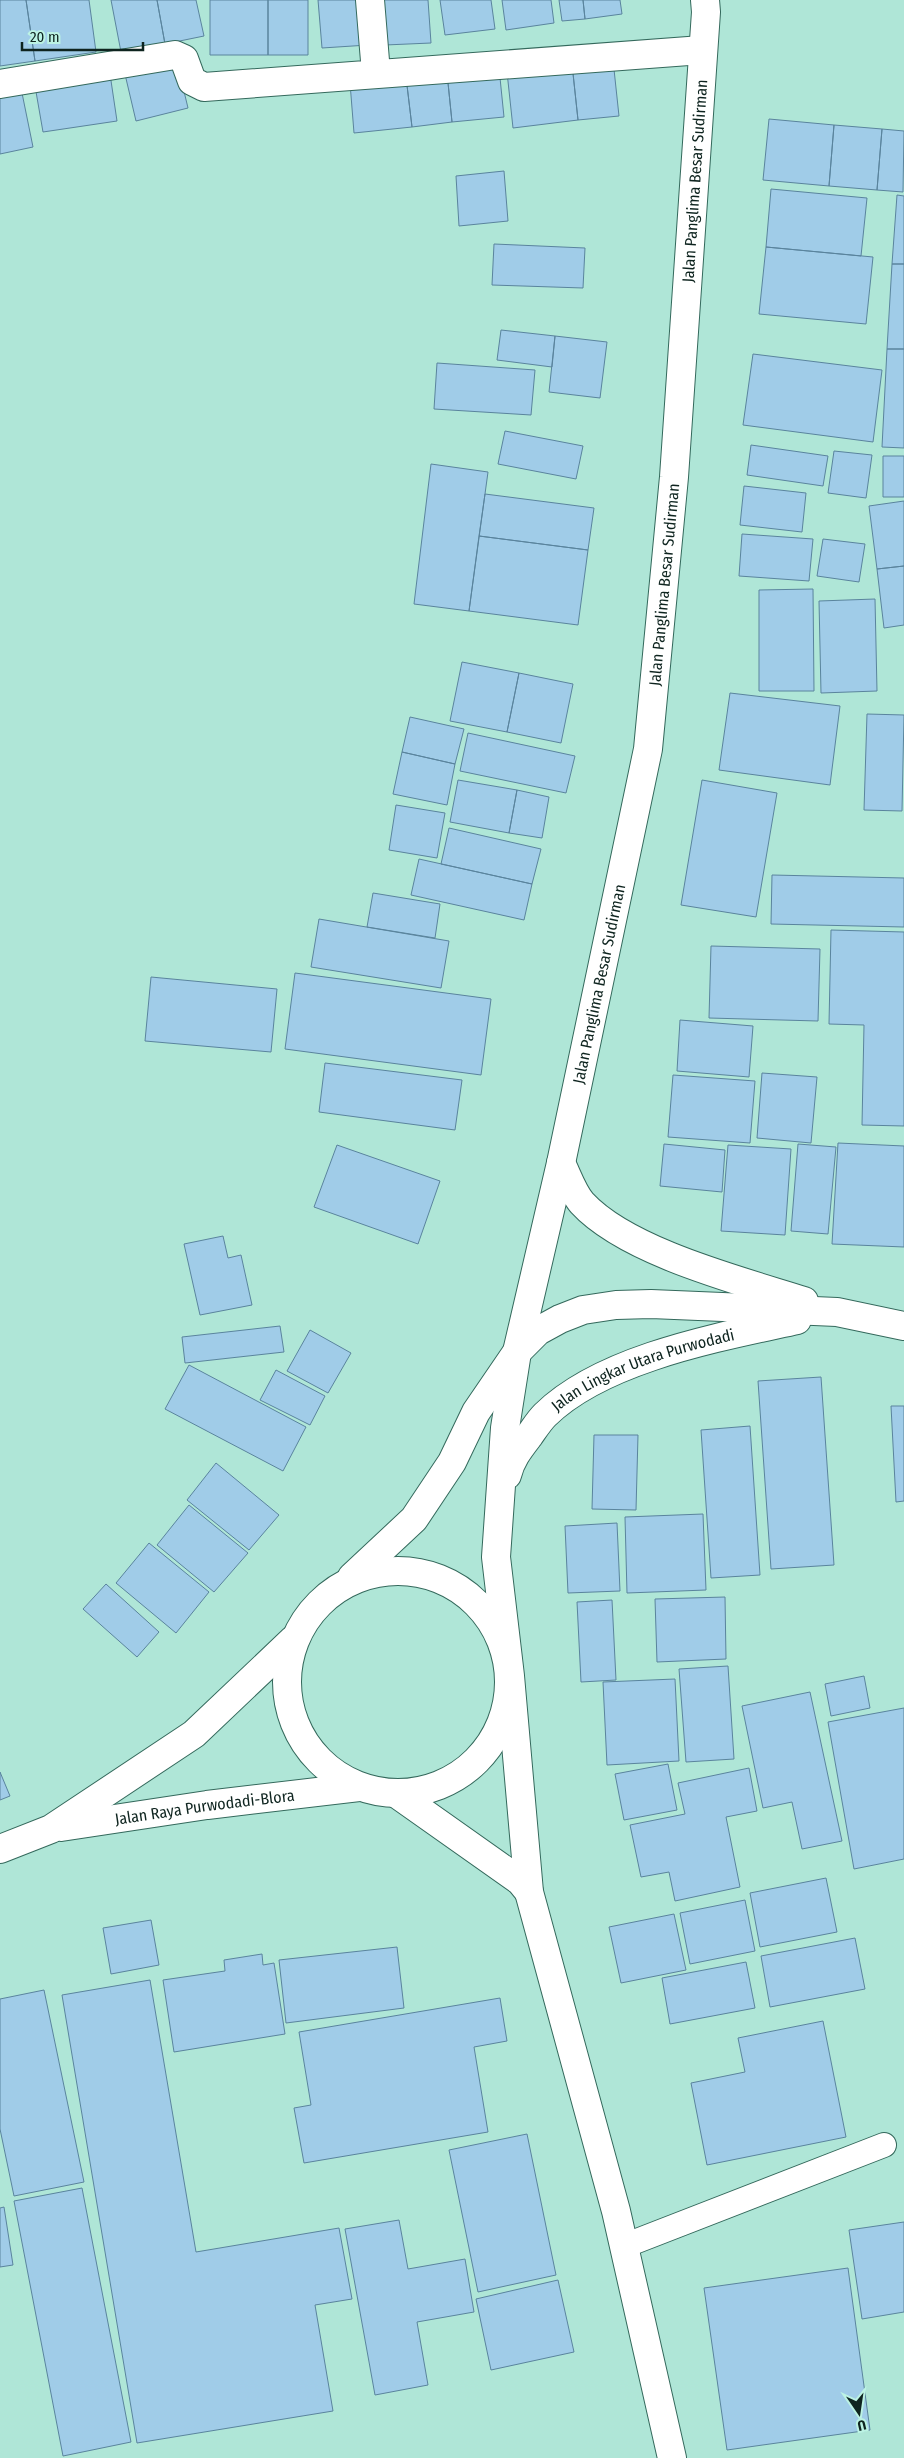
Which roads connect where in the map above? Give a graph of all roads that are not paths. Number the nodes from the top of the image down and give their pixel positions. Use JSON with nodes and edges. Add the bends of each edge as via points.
{"nodes":[{"id":1,"x":370,"y":0,"type":"edge"},
{"id":2,"x":705,"y":6,"type":"edge"},
{"id":3,"x":702,"y":50,"type":"junction"},
{"id":4,"x":376,"y":73,"type":"junction"},
{"id":5,"x":0,"y":84,"type":"edge"},
{"id":6,"x":561,"y":1163,"type":"junction"},
{"id":7,"x":837,"y":1312,"type":"junction"},
{"id":8,"x":904,"y":1326,"type":"edge"},
{"id":9,"x":517,"y":1352,"type":"junction"},
{"id":10,"x":501,"y":1496,"type":"junction"},
{"id":11,"x":345,"y":1583,"type":"junction"},
{"id":12,"x":293,"y":1640,"type":"junction"},
{"id":13,"x":510,"y":1676,"type":"junction"},
{"id":14,"x":359,"y":1787,"type":"junction"},
{"id":15,"x":398,"y":1794,"type":"junction"},
{"id":16,"x":51,"y":1829,"type":"junction"},
{"id":17,"x":0,"y":1850,"type":"edge"},
{"id":18,"x":529,"y":1892,"type":"junction"},
{"id":19,"x":884,"y":2145,"type":"dead end"},
{"id":20,"x":624,"y":2246,"type":"junction"},
{"id":21,"x":672,"y":2458,"type":"edge"}],
"edges":[{"from":1,"to":4,"type":"main road"},
{"from":2,"to":3,"type":"main road","name":"Jalan Panglima Besar Sudirman"},
{"from":3,"to":4,"type":"main road"},
{"from":3,"to":6,"type":"main road","name":"Jalan Panglima Besar Sudirman","via":[[674,477],[648,748]]},
{"from":4,"to":5,"type":"main road","via":[[204,87],[192,81],[184,59],[175,55]]},
{"from":6,"to":7,"type":"main road","via":[[581,1203],[614,1230],[683,1262]]},
{"from":6,"to":9,"type":"main road","name":"Jalan Panglima Besar Sudirman"},
{"from":7,"to":8,"type":"main road","name":"Jalan Lingkar Utara Purwodadi"},
{"from":7,"to":9,"type":"main road","name":"Jalan Lingkar Utara Purwodadi","via":[[616,1305],[583,1310],[560,1319],[538,1331]]},
{"from":7,"to":10,"type":"main road","name":"Jalan Lingkar Utara Purwodadi","via":[[713,1338],[640,1361],[580,1388],[545,1415],[511,1458]]},
{"from":9,"to":10,"type":"main road","name":"Jalan Panglima Besar Sudirman","via":[[505,1428]]},
{"from":9,"to":11,"type":"main road","via":[[476,1412],[452,1462],[414,1518]]},
{"from":10,"to":13,"type":"main road","via":[[496,1557]]},
{"from":11,"to":12,"type":"main road","via":[[324,1598]]},
{"from":11,"to":13,"type":"main road","via":[[381,1572],[418,1572],[453,1585],[483,1608],[502,1640]]},
{"from":12,"to":14,"type":"main road","via":[[286,1684],[289,1711],[303,1743],[327,1770]]},
{"from":12,"to":16,"type":"main road","name":"Jalan Raya Purwodadi-Blora","via":[[194,1734]]},
{"from":13,"to":15,"type":"main road","via":[[506,1712],[491,1745],[466,1772],[433,1789]]},
{"from":13,"to":18,"type":"main road"},
{"from":14,"to":15,"type":"main road"},
{"from":14,"to":16,"type":"main road","name":"Jalan Raya Purwodadi-Blora","via":[[207,1804]]},
{"from":15,"to":18,"type":"main road","via":[[520,1881]]},
{"from":16,"to":17,"type":"main road","name":"Jalan Raya Purwodadi-Blora"},
{"from":18,"to":20,"type":"main road"},
{"from":19,"to":20,"type":"lane"},
{"from":20,"to":21,"type":"main road"}]}
